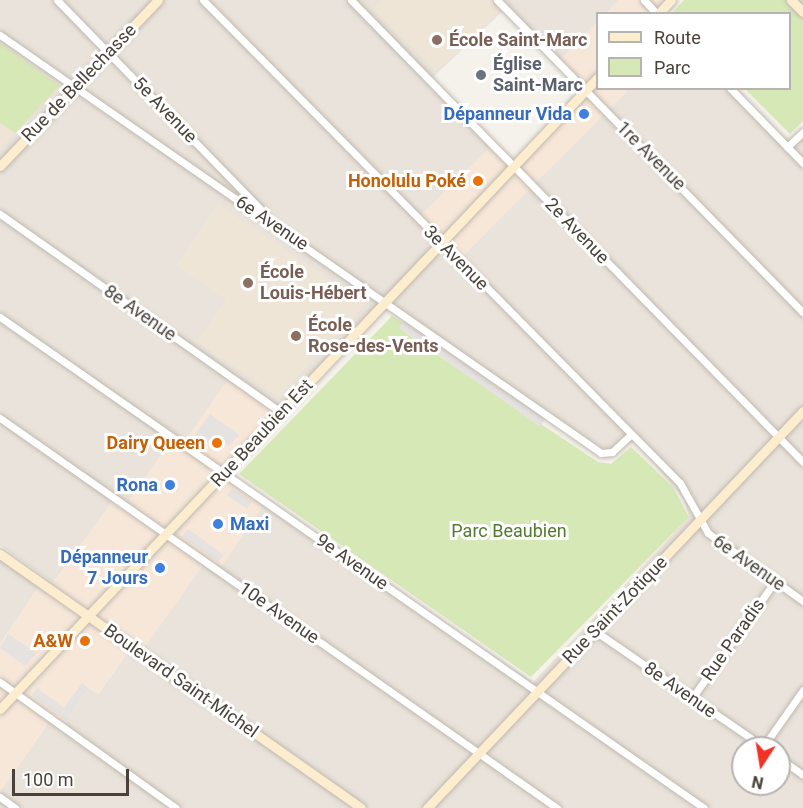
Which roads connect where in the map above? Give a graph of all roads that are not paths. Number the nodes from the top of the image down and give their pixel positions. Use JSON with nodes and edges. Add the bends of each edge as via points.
{"nodes":[{"id":1,"x":57,"y":0,"type":"edge"},
{"id":2,"x":158,"y":0,"type":"edge"},
{"id":3,"x":203,"y":0,"type":"edge"},
{"id":4,"x":351,"y":0,"type":"edge"},
{"id":5,"x":497,"y":0,"type":"edge"},
{"id":6,"x":644,"y":0,"type":"edge"},
{"id":7,"x":671,"y":0,"type":"edge"},
{"id":8,"x":791,"y":0,"type":"edge"},
{"id":9,"x":656,"y":12,"type":"edge"},
{"id":10,"x":660,"y":12,"type":"edge"},
{"id":11,"x":803,"y":12,"type":"edge"},
{"id":12,"x":0,"y":35,"type":"edge"},
{"id":13,"x":109,"y":53,"type":"junction"},
{"id":14,"x":596,"y":78,"type":"edge"},
{"id":15,"x":75,"y":88,"type":"junction"},
{"id":16,"x":585,"y":90,"type":"junction"},
{"id":17,"x":732,"y":90,"type":"edge"},
{"id":18,"x":803,"y":132,"type":"edge"},
{"id":19,"x":787,"y":147,"type":"junction"},
{"id":20,"x":803,"y":163,"type":"edge"},
{"id":21,"x":0,"y":166,"type":"edge"},
{"id":22,"x":513,"y":166,"type":"junction"},
{"id":23,"x":0,"y":214,"type":"edge"},
{"id":24,"x":272,"y":221,"type":"junction"},
{"id":25,"x":441,"y":243,"type":"junction"},
{"id":26,"x":384,"y":303,"type":"junction"},
{"id":27,"x":803,"y":312,"type":"edge"},
{"id":28,"x":0,"y":317,"type":"edge"},
{"id":29,"x":803,"y":411,"type":"edge"},
{"id":30,"x":280,"y":412,"type":"junction"},
{"id":31,"x":0,"y":418,"type":"edge"},
{"id":32,"x":630,"y":435,"type":"junction"},
{"id":33,"x":778,"y":438,"type":"junction"},
{"id":34,"x":803,"y":462,"type":"edge"},
{"id":35,"x":225,"y":473,"type":"junction"},
{"id":36,"x":700,"y":521,"type":"junction"},
{"id":37,"x":168,"y":534,"type":"junction"},
{"id":38,"x":0,"y":554,"type":"edge"},
{"id":39,"x":775,"y":581,"type":"junction"},
{"id":40,"x":803,"y":601,"type":"edge"},
{"id":41,"x":89,"y":617,"type":"junction"},
{"id":42,"x":595,"y":631,"type":"junction"},
{"id":43,"x":0,"y":682,"type":"edge"},
{"id":44,"x":803,"y":690,"type":"edge"},
{"id":45,"x":537,"y":692,"type":"junction"},
{"id":46,"x":15,"y":693,"type":"junction"},
{"id":47,"x":692,"y":698,"type":"junction"},
{"id":48,"x":0,"y":709,"type":"edge"},
{"id":49,"x":748,"y":736,"type":"edge"},
{"id":50,"x":772,"y":736,"type":"edge"},
{"id":51,"x":479,"y":753,"type":"junction"},
{"id":52,"x":0,"y":797,"type":"edge"},
{"id":53,"x":15,"y":808,"type":"edge"},
{"id":54,"x":176,"y":808,"type":"edge"},
{"id":55,"x":361,"y":808,"type":"edge"},
{"id":56,"x":427,"y":808,"type":"edge"},
{"id":57,"x":557,"y":808,"type":"edge"},
{"id":58,"x":704,"y":808,"type":"edge"}],
"edges":[{"from":1,"to":13,"type":"street","name":"5e Avenue"},
{"from":2,"to":13,"type":"street","name":"Rue de Bellechasse"},
{"from":3,"to":25,"type":"street","name":"3e Avenue"},
{"from":4,"to":22,"type":"street","name":"2e Avenue"},
{"from":5,"to":16,"type":"street","name":"1re Avenue"},
{"from":6,"to":9,"type":"street"},
{"from":7,"to":10,"type":"street"},
{"from":8,"to":11,"type":"street"},
{"from":12,"to":15,"type":"street","name":"6e Avenue"},
{"from":13,"to":15,"type":"street","name":"Rue de Bellechasse"},
{"from":13,"to":24,"type":"street","name":"5e Avenue"},
{"from":14,"to":16,"type":"street","name":"Rue Beaubien Est"},
{"from":15,"to":21,"type":"street","name":"Rue de Bellechasse"},
{"from":15,"to":24,"type":"street","name":"6e Avenue"},
{"from":16,"to":22,"type":"street","name":"Rue Beaubien Est"},
{"from":16,"to":27,"type":"street","name":"1re Avenue"},
{"from":17,"to":19,"type":"street"},
{"from":18,"to":19,"type":"street"},
{"from":19,"to":20,"type":"street"},
{"from":22,"to":25,"type":"street","name":"Rue Beaubien Est"},
{"from":22,"to":33,"type":"street","name":"2e Avenue"},
{"from":23,"to":30,"type":"street","name":"8e Avenue"},
{"from":24,"to":26,"type":"street","name":"6e Avenue"},
{"from":25,"to":26,"type":"street","name":"Rue Beaubien Est"},
{"from":25,"to":32,"type":"street","name":"3e Avenue"},
{"from":26,"to":30,"type":"street","name":"Rue Beaubien Est"},
{"from":26,"to":32,"type":"street","name":"6e Avenue","via":[[601,453],[612,452]]},
{"from":28,"to":35,"type":"street","name":"9e Avenue"},
{"from":29,"to":33,"type":"street","name":"Rue Saint-Zotique"},
{"from":30,"to":35,"type":"street","name":"Rue Beaubien Est"},
{"from":31,"to":37,"type":"street","name":"10e Avenue"},
{"from":32,"to":36,"type":"street","name":"3e Avenue","via":[[680,483]]},
{"from":33,"to":34,"type":"street","name":"2e Avenue"},
{"from":33,"to":36,"type":"street","name":"Rue Saint-Zotique"},
{"from":35,"to":37,"type":"street","name":"Rue Beaubien Est"},
{"from":35,"to":45,"type":"street","name":"9e Avenue"},
{"from":36,"to":39,"type":"street","name":"6e Avenue","via":[[708,533]]},
{"from":36,"to":42,"type":"street","name":"Rue Saint-Zotique"},
{"from":37,"to":41,"type":"street","name":"Rue Beaubien Est"},
{"from":37,"to":51,"type":"street","name":"10e Avenue"},
{"from":38,"to":41,"type":"street","name":"Boulevard Saint-Michel"},
{"from":39,"to":40,"type":"street","name":"6e Avenue"},
{"from":39,"to":47,"type":"street","name":"Rue Paradis"},
{"from":41,"to":46,"type":"street","name":"Rue Beaubien Est"},
{"from":41,"to":55,"type":"street","name":"Boulevard Saint-Michel"},
{"from":42,"to":45,"type":"street","name":"Rue Saint-Zotique"},
{"from":42,"to":47,"type":"street","name":"8e Avenue"},
{"from":43,"to":46,"type":"street"},
{"from":44,"to":50,"type":"street"},
{"from":45,"to":51,"type":"street","name":"Rue Saint-Zotique"},
{"from":45,"to":58,"type":"street","name":"9e Avenue"},
{"from":46,"to":48,"type":"street","name":"Rue Beaubien Est"},
{"from":46,"to":54,"type":"street"},
{"from":47,"to":49,"type":"street","name":"8e Avenue"},
{"from":51,"to":56,"type":"street","name":"Rue Saint-Zotique"},
{"from":51,"to":57,"type":"street","name":"10e Avenue"},
{"from":52,"to":53,"type":"street"}]}
